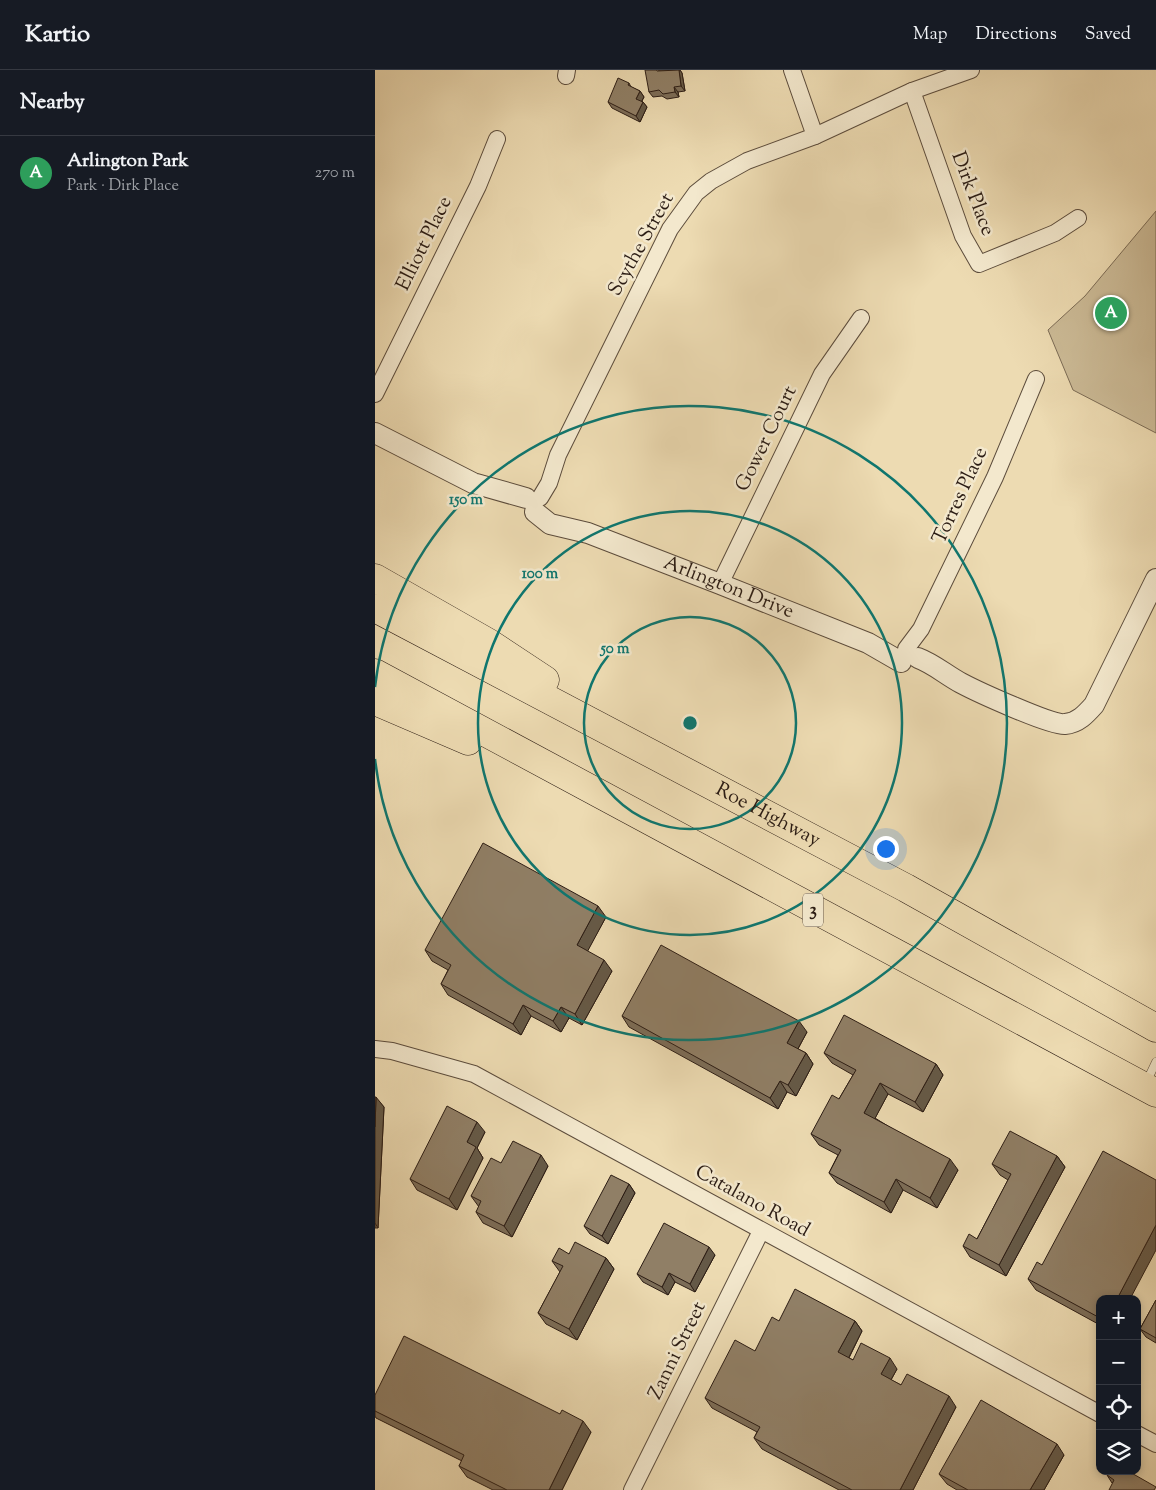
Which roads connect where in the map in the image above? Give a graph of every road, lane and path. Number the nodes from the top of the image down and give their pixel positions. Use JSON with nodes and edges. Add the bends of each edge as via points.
{"nodes":[{"id":1,"x":792,"y":70,"type":"edge"},
{"id":2,"x":971,"y":70,"type":"edge"},
{"id":3,"x":912,"y":91,"type":"junction"},
{"id":4,"x":815,"y":136,"type":"junction"},
{"id":5,"x":497,"y":139,"type":"dead end"},
{"id":6,"x":1078,"y":218,"type":"dead end"},
{"id":7,"x":861,"y":318,"type":"dead end"},
{"id":8,"x":1036,"y":379,"type":"dead end"},
{"id":9,"x":375,"y":394,"type":"edge"},
{"id":10,"x":375,"y":434,"type":"edge"},
{"id":11,"x":533,"y":502,"type":"junction"},
{"id":12,"x":375,"y":578,"type":"edge"},
{"id":13,"x":1156,"y":579,"type":"edge"},
{"id":14,"x":720,"y":584,"type":"junction"},
{"id":15,"x":375,"y":608,"type":"edge"},
{"id":16,"x":909,"y":657,"type":"junction"},
{"id":17,"x":375,"y":673,"type":"edge"},
{"id":18,"x":375,"y":701,"type":"edge"},
{"id":19,"x":682,"y":769,"type":"junction"},
{"id":20,"x":608,"y":799,"type":"junction"},
{"id":21,"x":1156,"y":1028,"type":"edge"},
{"id":22,"x":375,"y":1049,"type":"edge"},
{"id":23,"x":1156,"y":1062,"type":"edge"},
{"id":24,"x":1150,"y":1090,"type":"edge"},
{"id":25,"x":761,"y":1232,"type":"junction"},
{"id":26,"x":1096,"y":1412,"type":"edge"},
{"id":27,"x":1141,"y":1436,"type":"edge"},
{"id":28,"x":1156,"y":1444,"type":"edge"},
{"id":29,"x":633,"y":1490,"type":"edge"}],
"edges":[{"from":1,"to":4,"type":"street"},
{"from":2,"to":3,"type":"street","name":"Scythe Street"},
{"from":3,"to":4,"type":"street","name":"Scythe Street"},
{"from":3,"to":6,"type":"street","name":"Dirk Place","via":[[963,236],[979,264],[1055,233]]},
{"from":4,"to":11,"type":"street","name":"Scythe Street","via":[[747,161],[703,186],[683,208],[558,455],[549,484]]},
{"from":5,"to":9,"type":"street","name":"Elliott Place","via":[[478,186]]},
{"from":7,"to":14,"type":"street","name":"Gower Court","via":[[822,374]]},
{"from":8,"to":16,"type":"street","name":"Torres Place","via":[[995,477]]},
{"from":10,"to":11,"type":"street","name":"Arlington Drive","via":[[513,506]]},
{"from":11,"to":14,"type":"street","name":"Arlington Drive","via":[[588,533]]},
{"from":12,"to":19,"type":"highway","via":[[489,643]]},
{"from":13,"to":16,"type":"street","name":"Arlington Drive","via":[[1094,705],[1081,718],[1065,724],[943,679]]},
{"from":14,"to":16,"type":"street","name":"Arlington Drive"},
{"from":15,"to":19,"type":"highway","name":"Roe Highway"},
{"from":17,"to":20,"type":"highway","number":"3"},
{"from":18,"to":20,"type":"highway"},
{"from":19,"to":21,"type":"highway","name":"Roe Highway","via":[[906,888]]},
{"from":20,"to":24,"type":"highway","number":"3"},
{"from":22,"to":25,"type":"street","name":"Catalano Road","via":[[474,1074]]},
{"from":23,"to":24,"type":"lane"},
{"from":25,"to":26,"type":"street","name":"Catalano Road"},
{"from":25,"to":29,"type":"street","name":"Zanni Street"},
{"from":27,"to":28,"type":"street"}]}
